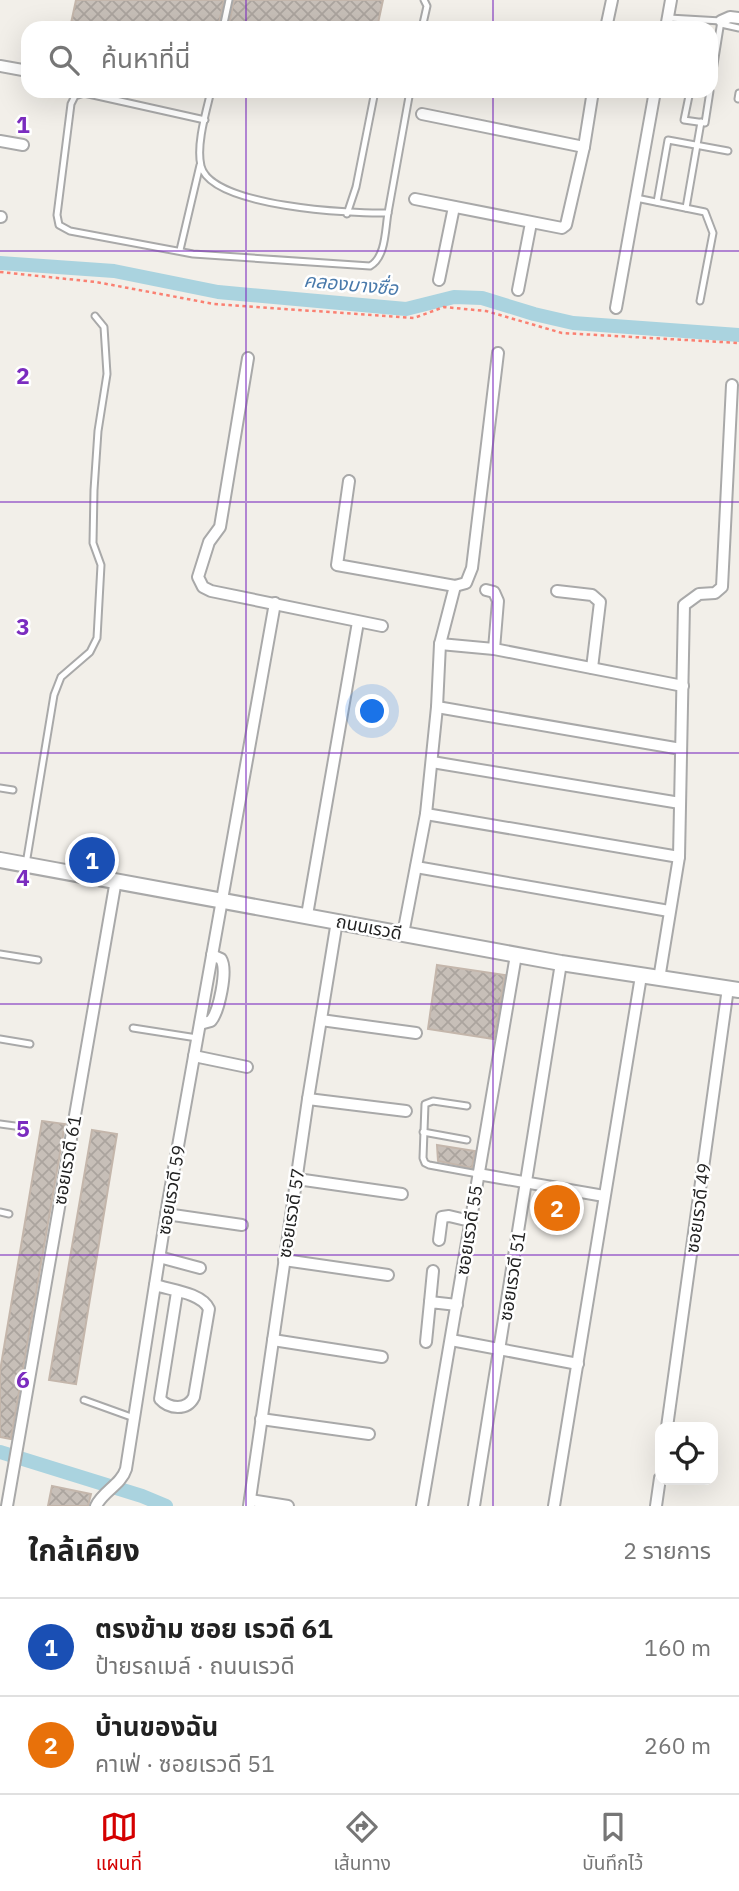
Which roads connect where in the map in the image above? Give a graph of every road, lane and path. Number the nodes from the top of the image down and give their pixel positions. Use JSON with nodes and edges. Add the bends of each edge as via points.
{"nodes":[{"id":1,"x":229,"y":0,"type":"edge"},
{"id":2,"x":424,"y":0,"type":"edge"},
{"id":3,"x":612,"y":0,"type":"edge"},
{"id":4,"x":671,"y":0,"type":"edge"},
{"id":5,"x":739,"y":18,"type":"edge"},
{"id":6,"x":224,"y":21,"type":"edge"},
{"id":7,"x":423,"y":21,"type":"edge"},
{"id":8,"x":608,"y":21,"type":"edge"},
{"id":9,"x":667,"y":21,"type":"edge"},
{"id":10,"x":718,"y":23,"type":"edge"},
{"id":11,"x":721,"y":23,"type":"junction"},
{"id":12,"x":739,"y":28,"type":"edge"},
{"id":13,"x":718,"y":41,"type":"edge"},
{"id":14,"x":0,"y":66,"type":"edge"},
{"id":15,"x":21,"y":70,"type":"edge"},
{"id":16,"x":74,"y":98,"type":"edge"},
{"id":17,"x":106,"y":98,"type":"edge"},
{"id":18,"x":210,"y":98,"type":"edge"},
{"id":19,"x":374,"y":98,"type":"edge"},
{"id":20,"x":409,"y":98,"type":"edge"},
{"id":21,"x":592,"y":98,"type":"edge"},
{"id":22,"x":654,"y":98,"type":"edge"},
{"id":23,"x":689,"y":98,"type":"edge"},
{"id":24,"x":709,"y":98,"type":"edge"},
{"id":25,"x":422,"y":114,"type":"dead end"},
{"id":26,"x":205,"y":120,"type":"junction"},
{"id":27,"x":701,"y":122,"type":"junction"},
{"id":28,"x":0,"y":141,"type":"edge"},
{"id":29,"x":23,"y":145,"type":"dead end"},
{"id":30,"x":697,"y":145,"type":"junction"},
{"id":31,"x":584,"y":147,"type":"junction"},
{"id":32,"x":728,"y":151,"type":"dead end"},
{"id":33,"x":201,"y":159,"type":"junction"},
{"id":34,"x":636,"y":198,"type":"junction"},
{"id":35,"x":415,"y":199,"type":"dead end"},
{"id":36,"x":657,"y":202,"type":"junction"},
{"id":37,"x":454,"y":207,"type":"junction"},
{"id":38,"x":686,"y":208,"type":"junction"},
{"id":39,"x":347,"y":214,"type":"junction"},
{"id":40,"x":388,"y":214,"type":"junction"},
{"id":41,"x":531,"y":223,"type":"junction"},
{"id":42,"x":180,"y":250,"type":"junction"},
{"id":43,"x":0,"y":272,"type":"edge"},
{"id":44,"x":439,"y":280,"type":"dead end"},
{"id":45,"x":518,"y":290,"type":"dead end"},
{"id":46,"x":700,"y":300,"type":"dead end"},
{"id":47,"x":616,"y":308,"type":"dead end"},
{"id":48,"x":95,"y":316,"type":"dead end"},
{"id":49,"x":739,"y":343,"type":"edge"},
{"id":50,"x":498,"y":353,"type":"dead end"},
{"id":51,"x":248,"y":358,"type":"dead end"},
{"id":52,"x":732,"y":385,"type":"dead end"},
{"id":53,"x":349,"y":481,"type":"dead end"},
{"id":54,"x":456,"y":586,"type":"junction"},
{"id":55,"x":486,"y":590,"type":"dead end"},
{"id":56,"x":557,"y":592,"type":"dead end"},
{"id":57,"x":275,"y":603,"type":"junction"},
{"id":58,"x":358,"y":622,"type":"junction"},
{"id":59,"x":382,"y":625,"type":"dead end"},
{"id":60,"x":440,"y":644,"type":"junction"},
{"id":61,"x":494,"y":649,"type":"junction"},
{"id":62,"x":592,"y":668,"type":"junction"},
{"id":63,"x":683,"y":686,"type":"junction"},
{"id":64,"x":437,"y":706,"type":"junction"},
{"id":65,"x":681,"y":749,"type":"junction"},
{"id":66,"x":432,"y":762,"type":"junction"},
{"id":67,"x":0,"y":788,"type":"edge"},
{"id":68,"x":13,"y":790,"type":"dead end"},
{"id":69,"x":680,"y":803,"type":"junction"},
{"id":70,"x":426,"y":814,"type":"junction"},
{"id":71,"x":679,"y":857,"type":"junction"},
{"id":72,"x":0,"y":860,"type":"edge"},
{"id":73,"x":26,"y":864,"type":"junction"},
{"id":74,"x":416,"y":867,"type":"junction"},
{"id":75,"x":116,"y":880,"type":"junction"},
{"id":76,"x":221,"y":900,"type":"junction"},
{"id":77,"x":669,"y":911,"type":"junction"},
{"id":78,"x":307,"y":915,"type":"junction"},
{"id":79,"x":337,"y":921,"type":"junction"},
{"id":80,"x":403,"y":934,"type":"junction"},
{"id":81,"x":0,"y":954,"type":"edge"},
{"id":82,"x":516,"y":955,"type":"junction"},
{"id":83,"x":38,"y":960,"type":"dead end"},
{"id":84,"x":561,"y":963,"type":"junction"},
{"id":85,"x":640,"y":976,"type":"junction"},
{"id":86,"x":659,"y":979,"type":"junction"},
{"id":87,"x":734,"y":989,"type":"edge"},
{"id":88,"x":321,"y":1020,"type":"junction"},
{"id":89,"x":133,"y":1028,"type":"dead end"},
{"id":90,"x":416,"y":1033,"type":"dead end"},
{"id":91,"x":197,"y":1038,"type":"junction"},
{"id":92,"x":0,"y":1039,"type":"edge"},
{"id":93,"x":30,"y":1044,"type":"dead end"},
{"id":94,"x":194,"y":1056,"type":"junction"},
{"id":95,"x":247,"y":1067,"type":"dead end"},
{"id":96,"x":308,"y":1099,"type":"junction"},
{"id":97,"x":467,"y":1106,"type":"dead end"},
{"id":98,"x":406,"y":1111,"type":"dead end"},
{"id":99,"x":0,"y":1124,"type":"edge"},
{"id":100,"x":15,"y":1126,"type":"dead end"},
{"id":101,"x":423,"y":1132,"type":"junction"},
{"id":102,"x":467,"y":1140,"type":"dead end"},
{"id":103,"x":478,"y":1174,"type":"junction"},
{"id":104,"x":297,"y":1179,"type":"junction"},
{"id":105,"x":527,"y":1183,"type":"junction"},
{"id":106,"x":402,"y":1194,"type":"dead end"},
{"id":107,"x":604,"y":1196,"type":"junction"},
{"id":108,"x":0,"y":1212,"type":"edge"},
{"id":109,"x":9,"y":1214,"type":"dead end"},
{"id":110,"x":166,"y":1214,"type":"junction"},
{"id":111,"x":470,"y":1221,"type":"junction"},
{"id":112,"x":242,"y":1225,"type":"dead end"},
{"id":113,"x":439,"y":1240,"type":"dead end"},
{"id":114,"x":159,"y":1257,"type":"junction"},
{"id":115,"x":284,"y":1260,"type":"junction"},
{"id":116,"x":200,"y":1268,"type":"dead end"},
{"id":117,"x":433,"y":1271,"type":"dead end"},
{"id":118,"x":388,"y":1275,"type":"dead end"},
{"id":119,"x":155,"y":1285,"type":"junction"},
{"id":120,"x":177,"y":1292,"type":"junction"},
{"id":121,"x":430,"y":1302,"type":"junction"},
{"id":122,"x":457,"y":1305,"type":"junction"},
{"id":123,"x":273,"y":1340,"type":"junction"},
{"id":124,"x":451,"y":1340,"type":"junction"},
{"id":125,"x":426,"y":1342,"type":"dead end"},
{"id":126,"x":500,"y":1351,"type":"junction"},
{"id":127,"x":382,"y":1357,"type":"dead end"},
{"id":128,"x":578,"y":1364,"type":"junction"},
{"id":129,"x":83,"y":1400,"type":"dead end"},
{"id":130,"x":134,"y":1418,"type":"junction"},
{"id":131,"x":261,"y":1419,"type":"junction"},
{"id":132,"x":668,"y":1422,"type":"edge"},
{"id":133,"x":369,"y":1434,"type":"dead end"},
{"id":134,"x":659,"y":1485,"type":"edge"},
{"id":135,"x":5,"y":1502,"type":"edge"},
{"id":136,"x":249,"y":1503,"type":"edge"},
{"id":137,"x":96,"y":1506,"type":"edge"},
{"id":138,"x":288,"y":1506,"type":"edge"},
{"id":139,"x":422,"y":1506,"type":"edge"},
{"id":140,"x":474,"y":1506,"type":"edge"},
{"id":141,"x":554,"y":1506,"type":"edge"},
{"id":142,"x":656,"y":1506,"type":"edge"}],
"edges":[{"from":1,"to":6,"type":"lane"},
{"from":2,"to":7,"type":"lane"},
{"from":3,"to":8,"type":"street"},
{"from":4,"to":9,"type":"street"},
{"from":5,"to":11,"type":"street"},
{"from":10,"to":11,"type":"lane"},
{"from":11,"to":12,"type":"lane"},
{"from":11,"to":13,"type":"lane"},
{"from":14,"to":15,"type":"street"},
{"from":16,"to":42,"type":"lane","via":[[59,225],[70,231]]},
{"from":17,"to":26,"type":"lane"},
{"from":18,"to":26,"type":"lane"},
{"from":19,"to":39,"type":"lane"},
{"from":20,"to":40,"type":"lane"},
{"from":21,"to":31,"type":"street"},
{"from":22,"to":34,"type":"street"},
{"from":23,"to":27,"type":"lane","via":[[684,120]]},
{"from":24,"to":27,"type":"lane","via":[[705,123]]},
{"from":25,"to":31,"type":"street"},
{"from":26,"to":33,"type":"lane"},
{"from":27,"to":30,"type":"lane"},
{"from":28,"to":29,"type":"street"},
{"from":30,"to":32,"type":"lane"},
{"from":30,"to":36,"type":"lane","via":[[668,141]]},
{"from":30,"to":38,"type":"lane"},
{"from":31,"to":41,"type":"street","via":[[566,225]]},
{"from":33,"to":39,"type":"lane","via":[[208,178],[218,187],[279,204]]},
{"from":33,"to":42,"type":"lane"},
{"from":34,"to":36,"type":"lane"},
{"from":34,"to":47,"type":"street"},
{"from":35,"to":37,"type":"street"},
{"from":36,"to":38,"type":"lane"},
{"from":37,"to":41,"type":"street"},
{"from":37,"to":44,"type":"street"},
{"from":38,"to":46,"type":"lane","via":[[705,212],[713,233]]},
{"from":39,"to":40,"type":"lane"},
{"from":40,"to":42,"type":"lane","via":[[381,255],[370,265]]},
{"from":41,"to":45,"type":"street"},
{"from":43,"to":49,"type":"path","via":[[96,282],[214,304],[414,318],[444,307],[486,311],[562,333]]},
{"from":48,"to":73,"type":"lane","via":[[104,327],[107,374],[94,490],[93,543],[101,565],[97,638],[90,652],[61,677],[54,695]]},
{"from":50,"to":54,"type":"street","via":[[472,568],[466,583]]},
{"from":51,"to":57,"type":"street","via":[[220,527],[209,542],[198,578],[211,591]]},
{"from":52,"to":63,"type":"street","via":[[722,587],[715,593],[699,594],[684,605]]},
{"from":53,"to":54,"type":"street","via":[[337,565]]},
{"from":54,"to":60,"type":"street"},
{"from":55,"to":61,"type":"street","via":[[494,592],[498,601]]},
{"from":56,"to":62,"type":"street","via":[[592,595],[600,602]]},
{"from":57,"to":58,"type":"street"},
{"from":57,"to":76,"type":"street","name":"ซอยเรวดี 59"},
{"from":58,"to":59,"type":"street"},
{"from":58,"to":78,"type":"street"},
{"from":60,"to":61,"type":"street"},
{"from":60,"to":64,"type":"street"},
{"from":61,"to":62,"type":"street"},
{"from":62,"to":63,"type":"street"},
{"from":63,"to":65,"type":"street"},
{"from":64,"to":65,"type":"street"},
{"from":64,"to":66,"type":"street"},
{"from":65,"to":69,"type":"street"},
{"from":66,"to":69,"type":"street"},
{"from":66,"to":70,"type":"street"},
{"from":67,"to":68,"type":"lane"},
{"from":69,"to":71,"type":"street"},
{"from":70,"to":71,"type":"street"},
{"from":70,"to":74,"type":"street"},
{"from":71,"to":77,"type":"street"},
{"from":72,"to":73,"type":"street","name":"ถนนเรวดี"},
{"from":73,"to":75,"type":"street","name":"ถนนเรวดี"},
{"from":74,"to":77,"type":"street"},
{"from":74,"to":80,"type":"street"},
{"from":75,"to":76,"type":"street","name":"ถนนเรวดี"},
{"from":75,"to":135,"type":"street","name":"ซอยเรวดี 61"},
{"from":76,"to":78,"type":"street","name":"ถนนเรวดี"},
{"from":76,"to":91,"type":"street","name":"ซอยเรวดี 59"},
{"from":77,"to":86,"type":"street"},
{"from":78,"to":79,"type":"street","name":"ถนนเรวดี"},
{"from":79,"to":80,"type":"street","name":"ถนนเรวดี"},
{"from":79,"to":88,"type":"street","name":"ซอยเรวดี 57"},
{"from":80,"to":82,"type":"street","name":"ถนนเรวดี"},
{"from":81,"to":83,"type":"lane"},
{"from":82,"to":84,"type":"street","name":"ถนนเรวดี"},
{"from":82,"to":103,"type":"street","name":"ซอยเรวดี 55"},
{"from":84,"to":85,"type":"street","name":"ถนนเรวดี"},
{"from":84,"to":105,"type":"street","name":"ซอยเรวดี 51"},
{"from":85,"to":86,"type":"street","name":"ถนนเรวดี"},
{"from":85,"to":107,"type":"street"},
{"from":86,"to":87,"type":"street","name":"ถนนเรวดี"},
{"from":87,"to":132,"type":"street","name":"ซอยเรวดี 49"},
{"from":88,"to":90,"type":"street"},
{"from":88,"to":96,"type":"street","name":"ซอยเรวดี 57"},
{"from":89,"to":91,"type":"lane"},
{"from":91,"to":94,"type":"street","name":"ซอยเรวดี 59"},
{"from":92,"to":93,"type":"lane"},
{"from":94,"to":95,"type":"street"},
{"from":94,"to":110,"type":"street","name":"ซอยเรวดี 59"},
{"from":96,"to":98,"type":"street"},
{"from":96,"to":104,"type":"street","name":"ซอยเรวดี 57"},
{"from":97,"to":101,"type":"lane","via":[[428,1102]]},
{"from":99,"to":100,"type":"lane"},
{"from":101,"to":102,"type":"lane"},
{"from":101,"to":103,"type":"lane","via":[[425,1163]]},
{"from":103,"to":105,"type":"street"},
{"from":103,"to":111,"type":"street","name":"ซอยเรวดี 55"},
{"from":104,"to":106,"type":"street"},
{"from":104,"to":115,"type":"street","name":"ซอยเรวดี 57"},
{"from":105,"to":107,"type":"street"},
{"from":105,"to":126,"type":"street","name":"ซอยเรวดี 51"},
{"from":107,"to":128,"type":"street"},
{"from":108,"to":109,"type":"lane"},
{"from":110,"to":112,"type":"street"},
{"from":110,"to":114,"type":"street","name":"ซอยเรวดี 59"},
{"from":111,"to":113,"type":"street","via":[[442,1217]]},
{"from":111,"to":122,"type":"street","name":"ซอยเรวดี 55"},
{"from":114,"to":116,"type":"street"},
{"from":114,"to":119,"type":"street","name":"ซอยเรวดี 59"},
{"from":115,"to":118,"type":"street"},
{"from":115,"to":123,"type":"street","name":"ซอยเรวดี 57"},
{"from":117,"to":121,"type":"street"},
{"from":119,"to":120,"type":"street"},
{"from":119,"to":130,"type":"street","name":"ซอยเรวดี 59"},
{"from":120,"to":120,"type":"street","via":[[205,1302],[209,1309],[194,1397],[184,1407],[160,1399]]},
{"from":121,"to":122,"type":"street"},
{"from":121,"to":125,"type":"street"},
{"from":122,"to":124,"type":"street","name":"ซอยเรวดี 55"},
{"from":123,"to":127,"type":"street"},
{"from":123,"to":131,"type":"street","name":"ซอยเรวดี 57"},
{"from":124,"to":126,"type":"street"},
{"from":124,"to":139,"type":"street","name":"ซอยเรวดี 55"},
{"from":126,"to":128,"type":"street"},
{"from":126,"to":140,"type":"street","name":"ซอยเรวดี 51"},
{"from":128,"to":141,"type":"street"},
{"from":129,"to":130,"type":"lane"},
{"from":130,"to":137,"type":"street","name":"ซอยเรวดี 59","via":[[126,1469]]},
{"from":131,"to":133,"type":"street"},
{"from":131,"to":136,"type":"street","name":"ซอยเรวดี 57"},
{"from":134,"to":142,"type":"street"},
{"from":136,"to":138,"type":"street"}]}
